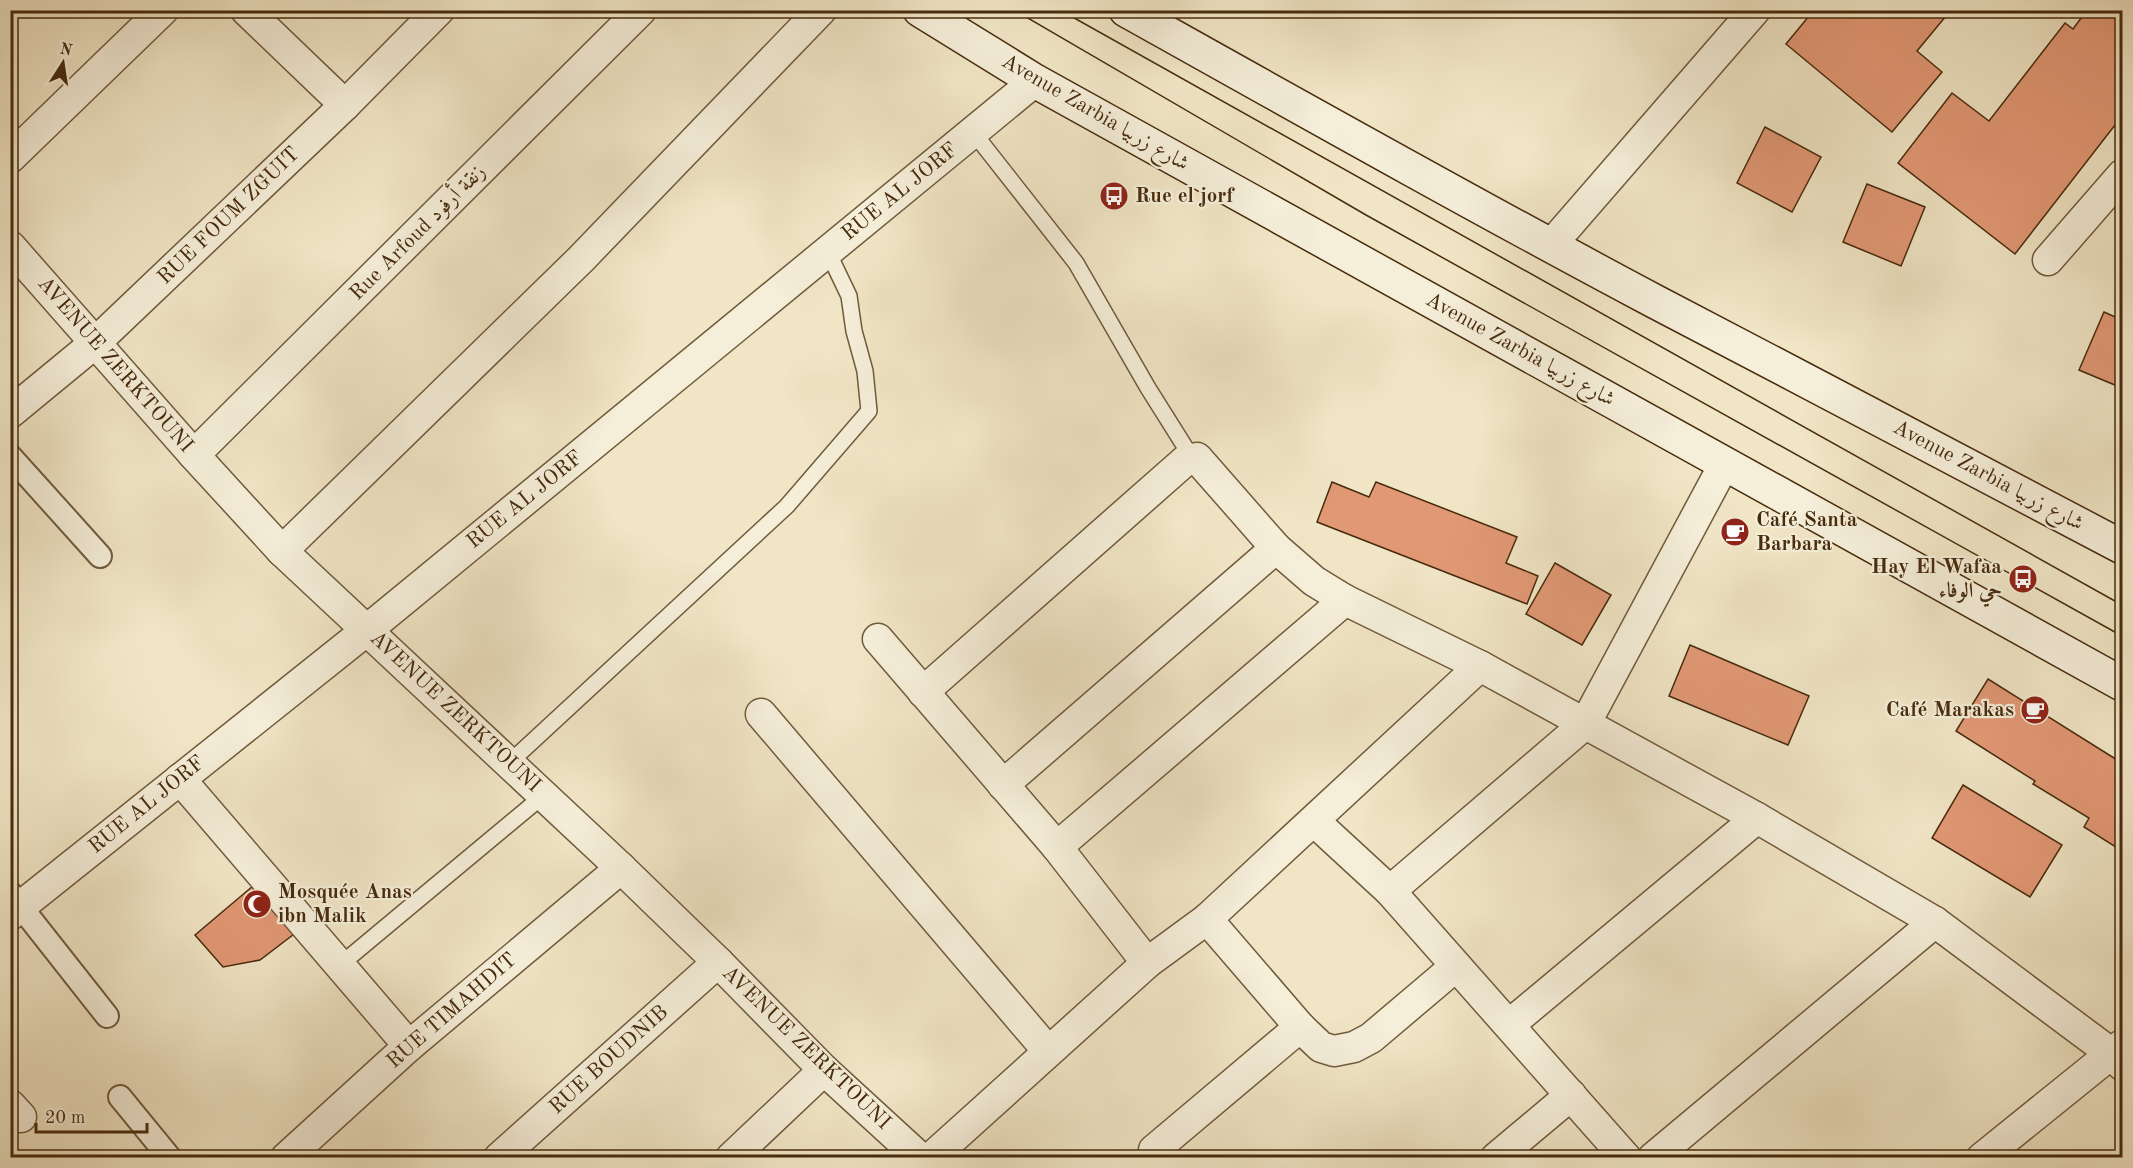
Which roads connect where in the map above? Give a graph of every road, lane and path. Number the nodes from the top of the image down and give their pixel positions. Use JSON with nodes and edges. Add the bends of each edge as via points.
{"nodes":[{"id":1,"x":163,"y":10,"type":"edge"},
{"id":2,"x":439,"y":10,"type":"edge"},
{"id":3,"x":641,"y":10,"type":"edge"},
{"id":4,"x":821,"y":10,"type":"edge"},
{"id":5,"x":920,"y":10,"type":"edge"},
{"id":6,"x":1126,"y":10,"type":"edge"},
{"id":7,"x":1755,"y":10,"type":"edge"},
{"id":8,"x":255,"y":14,"type":"edge"},
{"id":9,"x":1035,"y":81,"type":"junction"},
{"id":10,"x":345,"y":105,"type":"junction"},
{"id":11,"x":973,"y":132,"type":"junction"},
{"id":12,"x":10,"y":158,"type":"edge"},
{"id":13,"x":2122,"y":174,"type":"edge"},
{"id":14,"x":1551,"y":245,"type":"junction"},
{"id":15,"x":10,"y":246,"type":"edge"},
{"id":16,"x":828,"y":252,"type":"junction"},
{"id":17,"x":2048,"y":260,"type":"dead end"},
{"id":18,"x":95,"y":343,"type":"junction"},
{"id":19,"x":10,"y":413,"type":"edge"},
{"id":20,"x":194,"y":455,"type":"junction"},
{"id":21,"x":10,"y":456,"type":"edge"},
{"id":22,"x":1192,"y":458,"type":"junction"},
{"id":23,"x":1725,"y":463,"type":"junction"},
{"id":24,"x":2122,"y":547,"type":"edge"},
{"id":25,"x":1276,"y":548,"type":"junction"},
{"id":26,"x":282,"y":551,"type":"junction"},
{"id":27,"x":100,"y":556,"type":"dead end"},
{"id":28,"x":1345,"y":600,"type":"junction"},
{"id":29,"x":368,"y":630,"type":"junction"},
{"id":30,"x":878,"y":639,"type":"dead end"},
{"id":31,"x":1480,"y":666,"type":"junction"},
{"id":32,"x":2122,"y":684,"type":"edge"},
{"id":33,"x":923,"y":692,"type":"junction"},
{"id":34,"x":761,"y":714,"type":"dead end"},
{"id":35,"x":1585,"y":724,"type":"junction"},
{"id":36,"x":509,"y":763,"type":"junction"},
{"id":37,"x":180,"y":779,"type":"junction"},
{"id":38,"x":1003,"y":785,"type":"junction"},
{"id":39,"x":544,"y":795,"type":"junction"},
{"id":40,"x":1757,"y":818,"type":"junction"},
{"id":41,"x":1314,"y":821,"type":"junction"},
{"id":42,"x":1057,"y":847,"type":"junction"},
{"id":43,"x":621,"y":868,"type":"junction"},
{"id":44,"x":1390,"y":891,"type":"junction"},
{"id":45,"x":14,"y":905,"type":"edge"},
{"id":46,"x":1207,"y":919,"type":"junction"},
{"id":47,"x":1935,"y":922,"type":"junction"},
{"id":48,"x":718,"y":962,"type":"junction"},
{"id":49,"x":1147,"y":963,"type":"junction"},
{"id":50,"x":340,"y":966,"type":"junction"},
{"id":51,"x":1456,"y":966,"type":"junction"},
{"id":52,"x":106,"y":1016,"type":"dead end"},
{"id":53,"x":1509,"y":1025,"type":"junction"},
{"id":54,"x":1300,"y":1027,"type":"junction"},
{"id":55,"x":409,"y":1046,"type":"junction"},
{"id":56,"x":1047,"y":1050,"type":"junction"},
{"id":57,"x":2119,"y":1055,"type":"edge"},
{"id":58,"x":824,"y":1070,"type":"junction"},
{"id":59,"x":1571,"y":1095,"type":"junction"},
{"id":60,"x":120,"y":1096,"type":"dead end"},
{"id":61,"x":170,"y":1158,"type":"edge"},
{"id":62,"x":286,"y":1158,"type":"edge"},
{"id":63,"x":499,"y":1158,"type":"edge"},
{"id":64,"x":731,"y":1158,"type":"edge"},
{"id":65,"x":920,"y":1158,"type":"edge"},
{"id":66,"x":931,"y":1158,"type":"edge"},
{"id":67,"x":1160,"y":1158,"type":"edge"},
{"id":68,"x":1496,"y":1158,"type":"edge"},
{"id":69,"x":1626,"y":1158,"type":"edge"},
{"id":70,"x":1653,"y":1158,"type":"edge"},
{"id":71,"x":1982,"y":1158,"type":"edge"}],
"edges":[{"from":1,"to":12,"type":"street"},
{"from":2,"to":10,"type":"street","name":"RUE FOUM ZGUIT"},
{"from":3,"to":20,"type":"street","name":"Rue Arfoud زنقة أرفود"},
{"from":4,"to":26,"type":"street","via":[[581,259]]},
{"from":5,"to":9,"type":"main road","name":"Avenue Zarbia شارع زربيا"},
{"from":6,"to":14,"type":"main road","name":"Avenue Zarbia شارع زربيا"},
{"from":7,"to":14,"type":"street"},
{"from":8,"to":10,"type":"street"},
{"from":9,"to":11,"type":"street","name":"RUE AL JORF"},
{"from":9,"to":23,"type":"main road","name":"Avenue Zarbia شارع زربيا"},
{"from":10,"to":18,"type":"street","name":"RUE FOUM ZGUIT"},
{"from":11,"to":16,"type":"street","name":"RUE AL JORF"},
{"from":11,"to":22,"type":"lane","via":[[1076,262]]},
{"from":13,"to":17,"type":"street"},
{"from":14,"to":24,"type":"main road","name":"Avenue Zarbia شارع زربيا"},
{"from":15,"to":18,"type":"street","name":"AVENUE ZERKTOUNI"},
{"from":16,"to":29,"type":"street","name":"RUE AL JORF"},
{"from":16,"to":36,"type":"lane","via":[[849,297],[869,411],[787,506]]},
{"from":18,"to":19,"type":"street","name":"RUE FOUM ZGUIT"},
{"from":18,"to":20,"type":"street","name":"AVENUE ZERKTOUNI"},
{"from":20,"to":26,"type":"street","name":"AVENUE ZERKTOUNI"},
{"from":21,"to":27,"type":"street"},
{"from":22,"to":25,"type":"street","via":[[1201,461]]},
{"from":22,"to":33,"type":"street"},
{"from":23,"to":32,"type":"main road","name":"Avenue Zarbia شارع زربيا"},
{"from":23,"to":35,"type":"street"},
{"from":25,"to":28,"type":"street","via":[[1314,581]]},
{"from":25,"to":38,"type":"street"},
{"from":26,"to":29,"type":"street","name":"AVENUE ZERKTOUNI"},
{"from":28,"to":31,"type":"street"},
{"from":28,"to":42,"type":"street"},
{"from":29,"to":36,"type":"street","name":"AVENUE ZERKTOUNI"},
{"from":29,"to":37,"type":"street","name":"RUE AL JORF"},
{"from":30,"to":33,"type":"street"},
{"from":31,"to":35,"type":"street"},
{"from":31,"to":41,"type":"street"},
{"from":33,"to":38,"type":"street"},
{"from":34,"to":56,"type":"street"},
{"from":35,"to":40,"type":"street"},
{"from":35,"to":44,"type":"street"},
{"from":36,"to":39,"type":"street","name":"AVENUE ZERKTOUNI"},
{"from":37,"to":45,"type":"street","name":"RUE AL JORF"},
{"from":37,"to":50,"type":"street"},
{"from":38,"to":42,"type":"street"},
{"from":39,"to":43,"type":"street","name":"AVENUE ZERKTOUNI"},
{"from":39,"to":50,"type":"lane"},
{"from":40,"to":47,"type":"street"},
{"from":40,"to":53,"type":"street"},
{"from":41,"to":44,"type":"street"},
{"from":41,"to":46,"type":"street"},
{"from":42,"to":49,"type":"street"},
{"from":43,"to":48,"type":"street","name":"AVENUE ZERKTOUNI"},
{"from":43,"to":55,"type":"street","name":"RUE TIMAHDIT"},
{"from":44,"to":51,"type":"street"},
{"from":45,"to":52,"type":"street"},
{"from":46,"to":49,"type":"street"},
{"from":46,"to":54,"type":"street"},
{"from":47,"to":57,"type":"street"},
{"from":47,"to":70,"type":"street"},
{"from":48,"to":58,"type":"street","name":"AVENUE ZERKTOUNI"},
{"from":48,"to":63,"type":"street","name":"RUE BOUDNIB"},
{"from":49,"to":56,"type":"street"},
{"from":50,"to":55,"type":"street"},
{"from":51,"to":53,"type":"street"},
{"from":51,"to":54,"type":"street","via":[[1371,1038],[1354,1047],[1321,1047]]},
{"from":53,"to":59,"type":"street"},
{"from":54,"to":67,"type":"street","via":[[1154,1150]]},
{"from":55,"to":62,"type":"street","name":"RUE TIMAHDIT"},
{"from":56,"to":66,"type":"street"},
{"from":57,"to":71,"type":"street"},
{"from":58,"to":64,"type":"street"},
{"from":58,"to":65,"type":"street","name":"AVENUE ZERKTOUNI"},
{"from":59,"to":68,"type":"street"},
{"from":59,"to":69,"type":"street"},
{"from":60,"to":61,"type":"street"}]}
